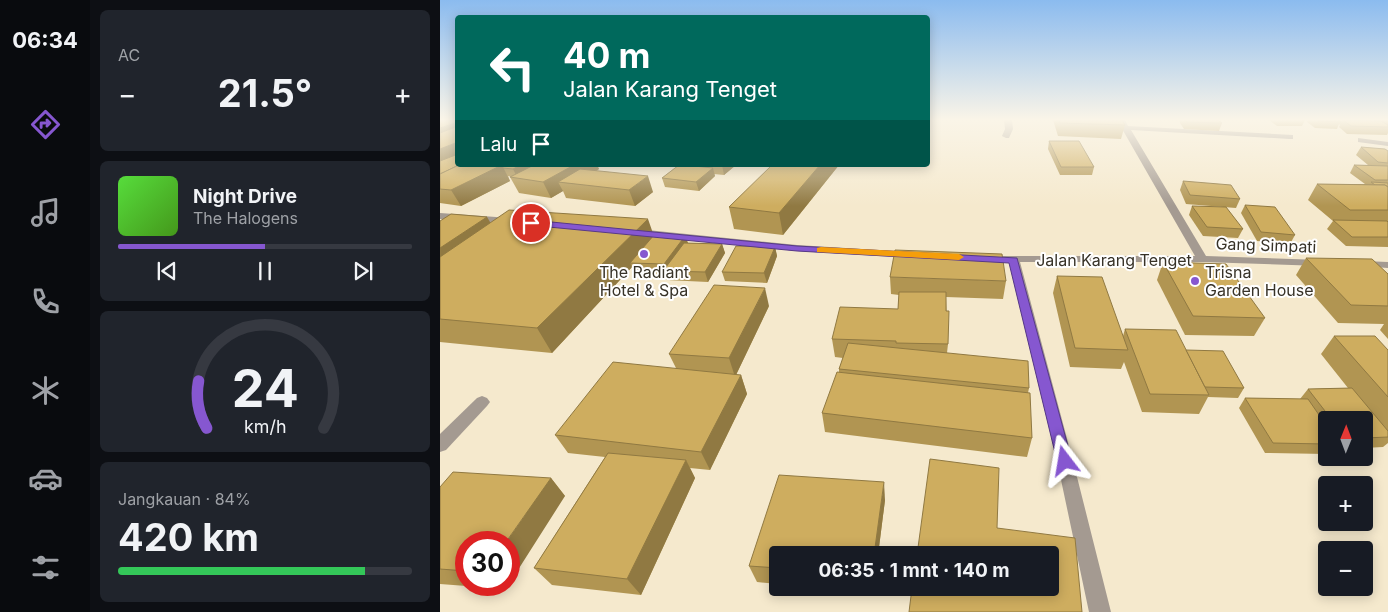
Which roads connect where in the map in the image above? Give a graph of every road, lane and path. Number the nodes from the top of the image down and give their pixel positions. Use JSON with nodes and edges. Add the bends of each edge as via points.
{"nodes":[{"id":1,"x":1137,"y":149,"type":"edge"},
{"id":2,"x":440,"y":216,"type":"edge"},
{"id":3,"x":525,"y":222,"type":"edge"},
{"id":4,"x":628,"y":232,"type":"edge"},
{"id":5,"x":925,"y":255,"type":"edge"},
{"id":6,"x":974,"y":258,"type":"edge"},
{"id":7,"x":1202,"y":259,"type":"junction"},
{"id":8,"x":1014,"y":260,"type":"junction"},
{"id":9,"x":1329,"y":263,"type":"edge"},
{"id":10,"x":1349,"y":264,"type":"edge"},
{"id":11,"x":1388,"y":265,"type":"edge"},
{"id":12,"x":482,"y":402,"type":"dead end"},
{"id":13,"x":440,"y":445,"type":"edge"},
{"id":14,"x":1100,"y":612,"type":"edge"}],
"edges":[{"from":1,"to":7,"type":"street","name":"Jalan Karang Tenget"},
{"from":2,"to":3,"type":"street"},
{"from":4,"to":5,"type":"street","via":[[797,248]]},
{"from":6,"to":8,"type":"street","name":"Jalan Karang Tenget"},
{"from":7,"to":8,"type":"street","name":"Jalan Karang Tenget"},
{"from":7,"to":9,"type":"street","name":"Gang Simpati"},
{"from":8,"to":14,"type":"street","name":"Jalan Karang Tenget"},
{"from":10,"to":11,"type":"street"},
{"from":12,"to":13,"type":"street"}]}
